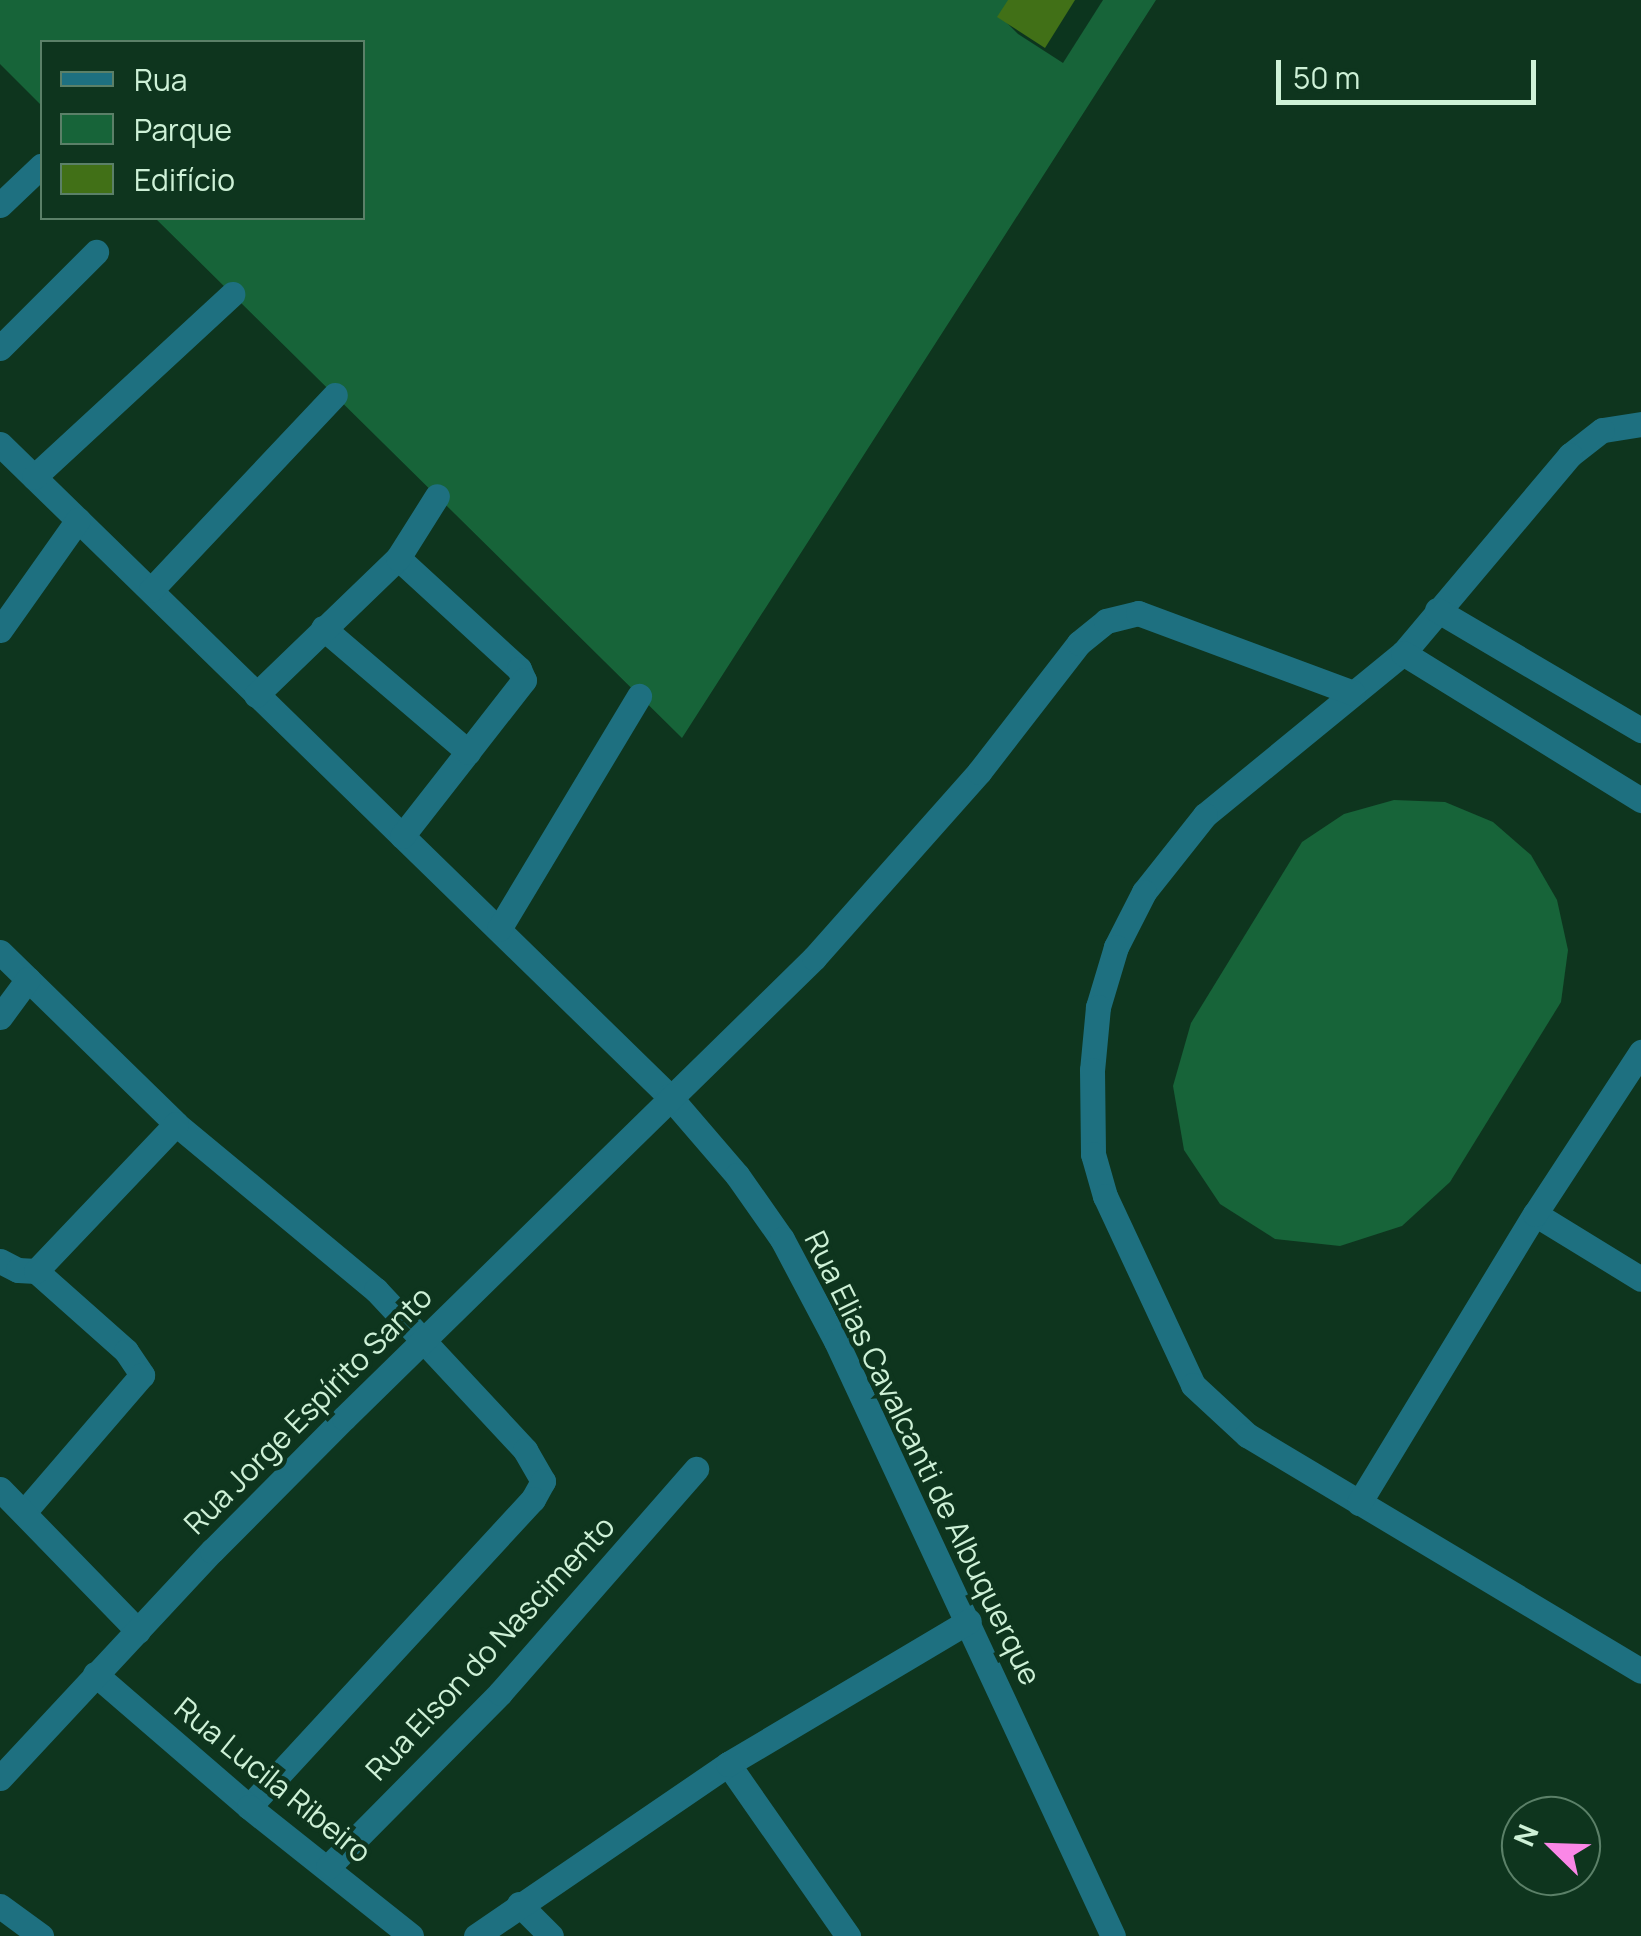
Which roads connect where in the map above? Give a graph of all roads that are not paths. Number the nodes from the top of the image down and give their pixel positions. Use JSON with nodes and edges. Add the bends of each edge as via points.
{"nodes":[{"id":1,"x":40,"y":168,"type":"edge"},
{"id":2,"x":0,"y":205,"type":"edge"},
{"id":3,"x":96,"y":252,"type":"dead end"},
{"id":4,"x":232,"y":294,"type":"dead end"},
{"id":5,"x":0,"y":348,"type":"edge"},
{"id":6,"x":335,"y":395,"type":"dead end"},
{"id":7,"x":1641,"y":424,"type":"edge"},
{"id":8,"x":0,"y":444,"type":"edge"},
{"id":9,"x":34,"y":477,"type":"junction"},
{"id":10,"x":437,"y":496,"type":"dead end"},
{"id":11,"x":78,"y":520,"type":"junction"},
{"id":12,"x":398,"y":558,"type":"junction"},
{"id":13,"x":152,"y":590,"type":"junction"},
{"id":14,"x":1437,"y":610,"type":"junction"},
{"id":15,"x":324,"y":628,"type":"junction"},
{"id":16,"x":0,"y":630,"type":"edge"},
{"id":17,"x":1403,"y":653,"type":"junction"},
{"id":18,"x":1353,"y":693,"type":"junction"},
{"id":19,"x":256,"y":695,"type":"junction"},
{"id":20,"x":640,"y":696,"type":"dead end"},
{"id":21,"x":1641,"y":730,"type":"edge"},
{"id":22,"x":468,"y":752,"type":"junction"},
{"id":23,"x":1641,"y":800,"type":"edge"},
{"id":24,"x":402,"y":836,"type":"junction"},
{"id":25,"x":500,"y":929,"type":"junction"},
{"id":26,"x":0,"y":952,"type":"edge"},
{"id":27,"x":28,"y":979,"type":"junction"},
{"id":28,"x":0,"y":1017,"type":"edge"},
{"id":29,"x":1641,"y":1052,"type":"edge"},
{"id":30,"x":669,"y":1096,"type":"junction"},
{"id":31,"x":176,"y":1124,"type":"junction"},
{"id":32,"x":1535,"y":1214,"type":"junction"},
{"id":33,"x":0,"y":1261,"type":"edge"},
{"id":34,"x":36,"y":1271,"type":"junction"},
{"id":35,"x":1641,"y":1279,"type":"edge"},
{"id":36,"x":426,"y":1338,"type":"junction"},
{"id":37,"x":696,"y":1470,"type":"dead end"},
{"id":38,"x":0,"y":1488,"type":"edge"},
{"id":39,"x":1359,"y":1502,"type":"junction"},
{"id":40,"x":24,"y":1512,"type":"junction"},
{"id":41,"x":969,"y":1621,"type":"junction"},
{"id":42,"x":138,"y":1631,"type":"junction"},
{"id":43,"x":1641,"y":1671,"type":"edge"},
{"id":44,"x":95,"y":1674,"type":"junction"},
{"id":45,"x":5,"y":1762,"type":"edge"},
{"id":46,"x":728,"y":1764,"type":"junction"},
{"id":47,"x":250,"y":1807,"type":"junction"},
{"id":48,"x":328,"y":1867,"type":"junction"},
{"id":49,"x":518,"y":1904,"type":"junction"},
{"id":50,"x":0,"y":1906,"type":"edge"},
{"id":51,"x":41,"y":1936,"type":"edge"},
{"id":52,"x":411,"y":1936,"type":"edge"},
{"id":53,"x":476,"y":1936,"type":"edge"},
{"id":54,"x":552,"y":1936,"type":"edge"},
{"id":55,"x":848,"y":1936,"type":"edge"},
{"id":56,"x":1114,"y":1936,"type":"edge"}],
"edges":[{"from":1,"to":2,"type":"street"},
{"from":3,"to":5,"type":"street"},
{"from":4,"to":9,"type":"street"},
{"from":6,"to":13,"type":"street"},
{"from":7,"to":14,"type":"street","via":[[1602,430],[1570,456]]},
{"from":8,"to":9,"type":"street","name":"Rua Elias Cavalcanti de Albuquerque"},
{"from":9,"to":11,"type":"street","name":"Rua Elias Cavalcanti de Albuquerque"},
{"from":10,"to":12,"type":"street"},
{"from":11,"to":13,"type":"street","name":"Rua Elias Cavalcanti de Albuquerque"},
{"from":11,"to":16,"type":"street"},
{"from":12,"to":15,"type":"street"},
{"from":12,"to":22,"type":"street","via":[[522,674],[522,686]]},
{"from":13,"to":19,"type":"street","name":"Rua Elias Cavalcanti de Albuquerque"},
{"from":14,"to":17,"type":"street"},
{"from":14,"to":21,"type":"street"},
{"from":15,"to":19,"type":"street"},
{"from":15,"to":22,"type":"street"},
{"from":17,"to":18,"type":"street"},
{"from":17,"to":23,"type":"street"},
{"from":18,"to":30,"type":"street","name":"Rua Jorge Espírito Santo","via":[[1152,616],[1138,612],[1106,621],[1079,643],[979,772],[814,958]]},
{"from":18,"to":39,"type":"street","via":[[1205,816],[1144,892],[1116,946],[1098,1007],[1092,1138],[1105,1196],[1193,1384],[1246,1436]]},
{"from":19,"to":24,"type":"street","name":"Rua Elias Cavalcanti de Albuquerque"},
{"from":20,"to":25,"type":"street"},
{"from":22,"to":24,"type":"street"},
{"from":24,"to":25,"type":"street","name":"Rua Elias Cavalcanti de Albuquerque"},
{"from":25,"to":30,"type":"street","name":"Rua Elias Cavalcanti de Albuquerque"},
{"from":26,"to":27,"type":"street"},
{"from":27,"to":28,"type":"street"},
{"from":27,"to":31,"type":"street"},
{"from":29,"to":32,"type":"street"},
{"from":30,"to":36,"type":"street","name":"Rua Jorge Espírito Santo"},
{"from":30,"to":41,"type":"street","name":"Rua Elias Cavalcanti de Albuquerque","via":[[782,1239]]},
{"from":31,"to":34,"type":"street"},
{"from":31,"to":36,"type":"street"},
{"from":32,"to":35,"type":"street"},
{"from":32,"to":39,"type":"street"},
{"from":33,"to":34,"type":"street"},
{"from":34,"to":40,"type":"street","via":[[126,1351],[142,1376]]},
{"from":36,"to":42,"type":"street","name":"Rua Jorge Espírito Santo"},
{"from":36,"to":47,"type":"street","via":[[525,1450],[540,1474],[540,1488]]},
{"from":37,"to":48,"type":"street","name":"Rua Elson do Nascimento","via":[[512,1680]]},
{"from":38,"to":40,"type":"street"},
{"from":39,"to":43,"type":"street"},
{"from":40,"to":42,"type":"street"},
{"from":41,"to":46,"type":"street"},
{"from":41,"to":56,"type":"street","name":"Rua Elias Cavalcanti de Albuquerque"},
{"from":42,"to":44,"type":"street","name":"Rua Jorge Espírito Santo"},
{"from":44,"to":45,"type":"street","name":"Rua Jorge Espírito Santo"},
{"from":44,"to":47,"type":"street","name":"Rua Lucila Ribeiro"},
{"from":46,"to":49,"type":"street"},
{"from":46,"to":55,"type":"street"},
{"from":47,"to":48,"type":"street","name":"Rua Lucila Ribeiro"},
{"from":48,"to":52,"type":"street","name":"Rua Lucila Ribeiro"},
{"from":49,"to":53,"type":"street"},
{"from":49,"to":54,"type":"street"},
{"from":50,"to":51,"type":"street"}]}
